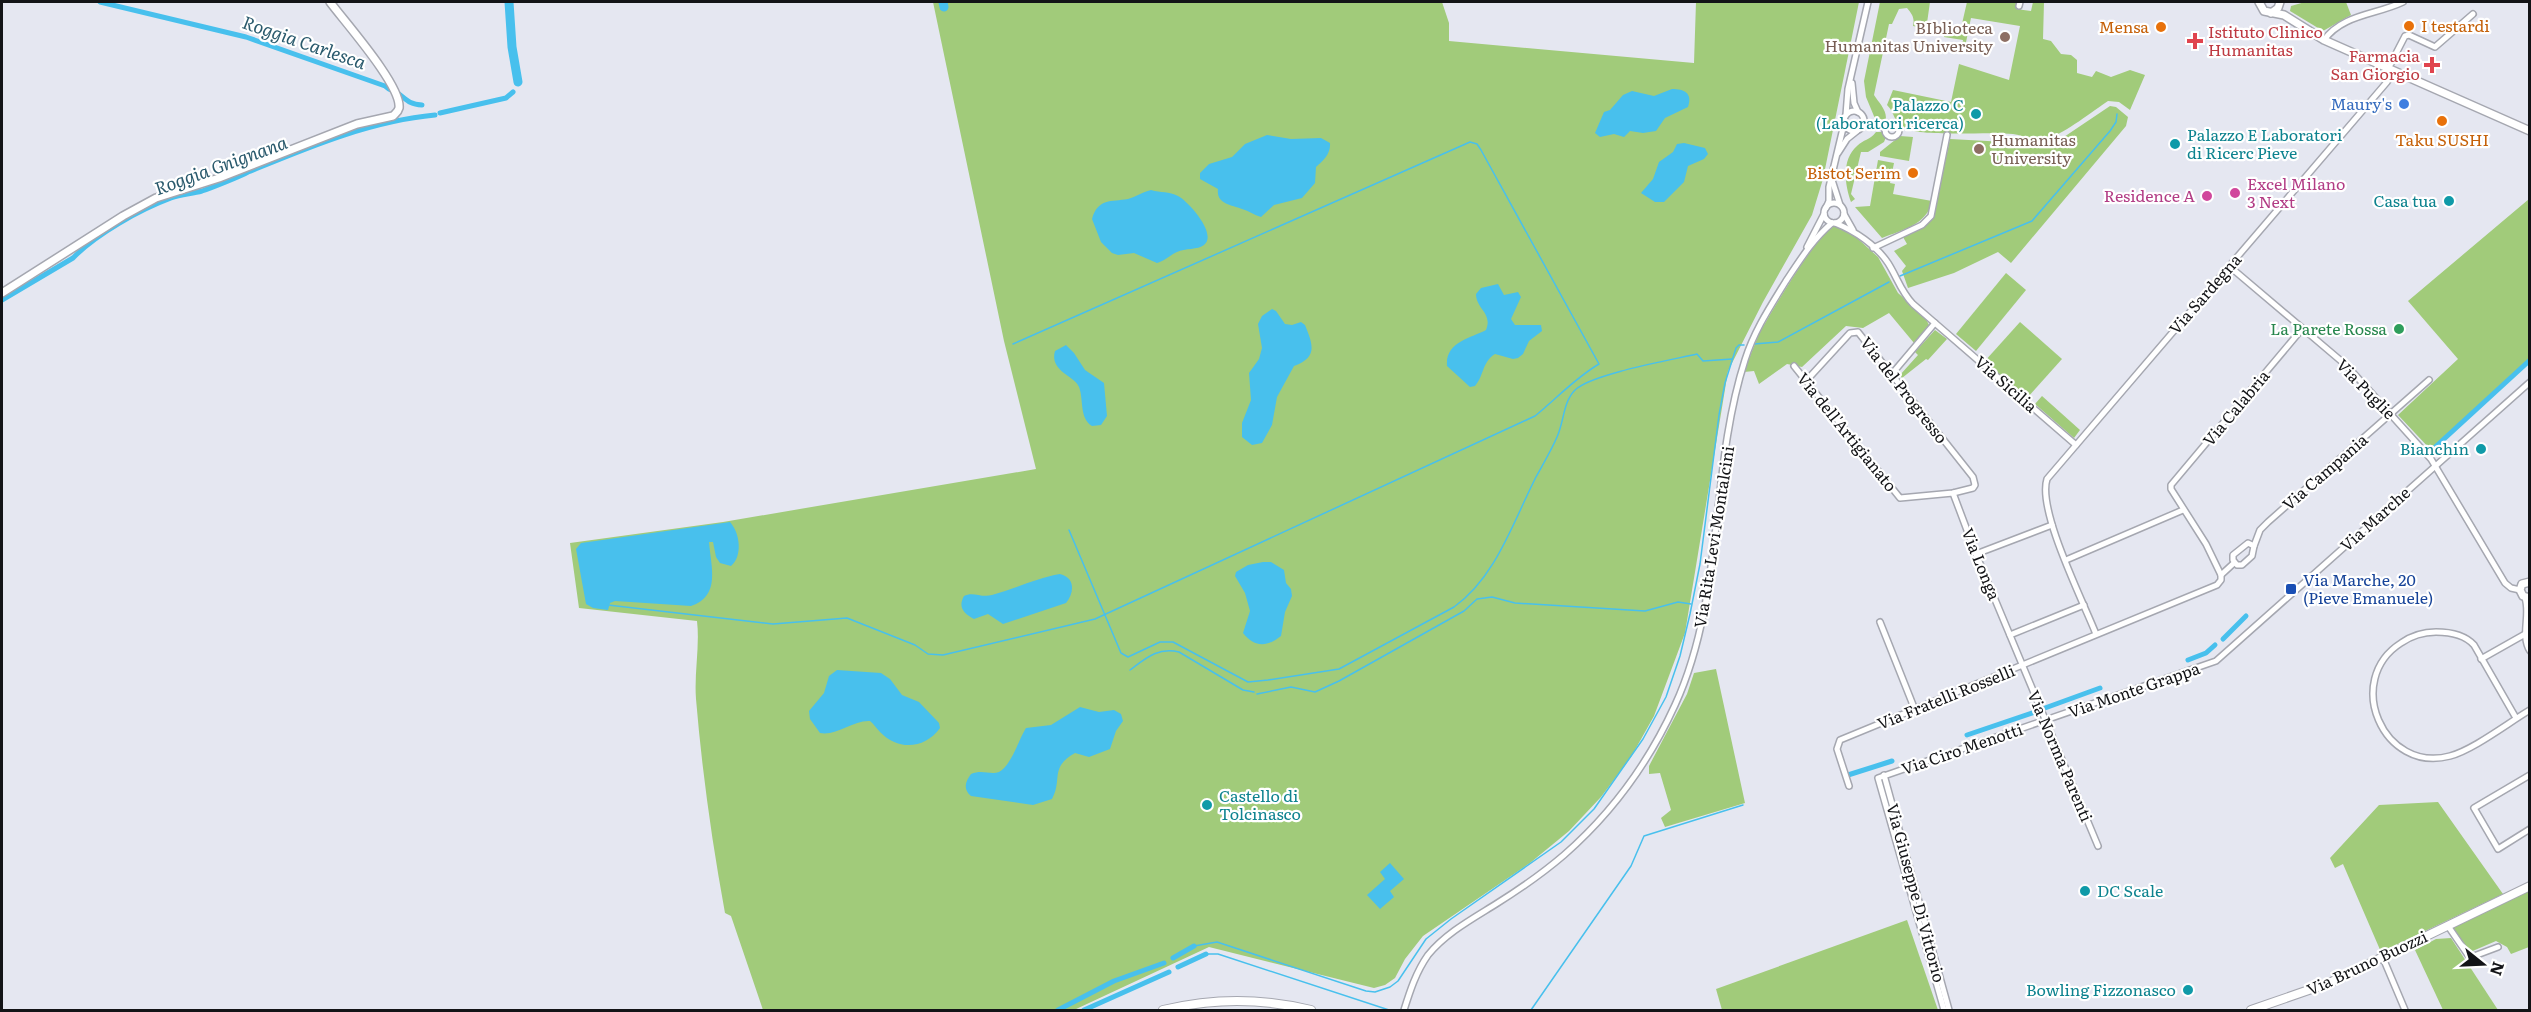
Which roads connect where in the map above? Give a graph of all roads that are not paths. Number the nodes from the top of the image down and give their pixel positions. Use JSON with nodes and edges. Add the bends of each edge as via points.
{"nodes":[{"id":1,"x":330,"y":2,"type":"edge"},
{"id":2,"x":1868,"y":2,"type":"edge"},
{"id":3,"x":2259,"y":2,"type":"edge"},
{"id":4,"x":2403,"y":2,"type":"edge"},
{"id":5,"x":2280,"y":3,"type":"edge"},
{"id":6,"x":2271,"y":13,"type":"junction"},
{"id":7,"x":2473,"y":14,"type":"dead end"},
{"id":8,"x":2284,"y":15,"type":"junction"},
{"id":9,"x":2324,"y":40,"type":"junction"},
{"id":10,"x":2390,"y":71,"type":"junction"},
{"id":11,"x":1851,"y":81,"type":"junction"},
{"id":12,"x":1861,"y":114,"type":"junction"},
{"id":13,"x":1846,"y":115,"type":"junction"},
{"id":14,"x":1844,"y":124,"type":"junction"},
{"id":15,"x":1863,"y":124,"type":"junction"},
{"id":16,"x":1886,"y":128,"type":"dead end"},
{"id":17,"x":1858,"y":131,"type":"junction"},
{"id":18,"x":2529,"y":131,"type":"edge"},
{"id":19,"x":1947,"y":135,"type":"dead end"},
{"id":20,"x":1836,"y":158,"type":"junction"},
{"id":21,"x":1832,"y":179,"type":"junction"},
{"id":22,"x":1840,"y":205,"type":"junction"},
{"id":23,"x":1825,"y":211,"type":"junction"},
{"id":24,"x":1843,"y":214,"type":"junction"},
{"id":25,"x":1834,"y":223,"type":"junction"},
{"id":26,"x":1853,"y":231,"type":"junction"},
{"id":27,"x":1873,"y":248,"type":"junction"},
{"id":28,"x":1805,"y":252,"type":"junction"},
{"id":29,"x":2229,"y":266,"type":"junction"},
{"id":30,"x":2,"y":293,"type":"edge"},
{"id":31,"x":1935,"y":323,"type":"junction"},
{"id":32,"x":2302,"y":329,"type":"junction"},
{"id":33,"x":1794,"y":366,"type":"dead end"},
{"id":34,"x":1891,"y":375,"type":"junction"},
{"id":35,"x":2429,"y":380,"type":"dead end"},
{"id":36,"x":1806,"y":381,"type":"junction"},
{"id":37,"x":2529,"y":382,"type":"edge"},
{"id":38,"x":2390,"y":414,"type":"junction"},
{"id":39,"x":2076,"y":445,"type":"junction"},
{"id":40,"x":2435,"y":465,"type":"junction"},
{"id":41,"x":1953,"y":493,"type":"junction"},
{"id":42,"x":2183,"y":510,"type":"junction"},
{"id":43,"x":2052,"y":525,"type":"junction"},
{"id":44,"x":2254,"y":546,"type":"junction"},
{"id":45,"x":1976,"y":554,"type":"junction"},
{"id":46,"x":2066,"y":560,"type":"junction"},
{"id":47,"x":2234,"y":563,"type":"junction"},
{"id":48,"x":2221,"y":574,"type":"junction"},
{"id":49,"x":2529,"y":582,"type":"edge"},
{"id":50,"x":2520,"y":590,"type":"junction"},
{"id":51,"x":2527,"y":598,"type":"edge"},
{"id":52,"x":2084,"y":605,"type":"junction"},
{"id":53,"x":1880,"y":622,"type":"dead end"},
{"id":54,"x":2527,"y":633,"type":"junction"},
{"id":55,"x":2096,"y":634,"type":"junction"},
{"id":56,"x":2010,"y":635,"type":"junction"},
{"id":57,"x":2529,"y":640,"type":"edge"},
{"id":58,"x":2529,"y":651,"type":"edge"},
{"id":59,"x":2221,"y":657,"type":"joint"},
{"id":60,"x":2481,"y":659,"type":"junction"},
{"id":61,"x":2022,"y":666,"type":"junction"},
{"id":62,"x":1915,"y":710,"type":"junction"},
{"id":63,"x":2529,"y":710,"type":"edge"},
{"id":64,"x":2516,"y":718,"type":"junction"},
{"id":65,"x":2045,"y":720,"type":"junction"},
{"id":66,"x":2529,"y":776,"type":"edge"},
{"id":67,"x":1881,"y":777,"type":"joint"},
{"id":68,"x":1849,"y":786,"type":"dead end"},
{"id":69,"x":2529,"y":829,"type":"edge"},
{"id":70,"x":2098,"y":846,"type":"dead end"},
{"id":71,"x":2529,"y":886,"type":"edge"},
{"id":72,"x":1919,"y":912,"type":"junction"},
{"id":73,"x":2448,"y":926,"type":"junction"},
{"id":74,"x":2498,"y":948,"type":"dead end"},
{"id":75,"x":2383,"y":958,"type":"junction"},
{"id":76,"x":1163,"y":1011,"type":"edge"},
{"id":77,"x":1311,"y":1011,"type":"edge"},
{"id":78,"x":1404,"y":1011,"type":"edge"},
{"id":79,"x":1944,"y":1011,"type":"edge"},
{"id":80,"x":1949,"y":1011,"type":"edge"},
{"id":81,"x":2251,"y":1011,"type":"edge"},
{"id":82,"x":2405,"y":1011,"type":"edge"}],
"edges":[{"from":1,"to":30,"type":"street","via":[[387,76],[399,110],[393,116],[357,124],[156,198]]},
{"from":2,"to":11,"type":"street","name":"Via Rita Levi Montalcini"},
{"from":3,"to":6,"type":"street","via":[[2262,9]]},
{"from":4,"to":9,"type":"street","via":[[2350,18]]},
{"from":5,"to":6,"type":"street"},
{"from":5,"to":8,"type":"street"},
{"from":6,"to":8,"type":"street"},
{"from":7,"to":10,"type":"street","name":"Via Sardegna","via":[[2435,47],[2405,36]]},
{"from":8,"to":9,"type":"street"},
{"from":9,"to":10,"type":"street"},
{"from":10,"to":18,"type":"street"},
{"from":10,"to":29,"type":"street","name":"Via Sardegna","via":[[2387,82]]},
{"from":11,"to":12,"type":"street","name":"Via Rita Levi Montalcini","via":[[1854,104]]},
{"from":11,"to":13,"type":"street","name":"Via Rita Levi Montalcini"},
{"from":12,"to":13,"type":"street"},
{"from":12,"to":15,"type":"street","name":"Via Rita Levi Montalcini"},
{"from":13,"to":14,"type":"street","name":"Via Rita Levi Montalcini"},
{"from":14,"to":17,"type":"street","via":[[1848,130]]},
{"from":14,"to":20,"type":"street","name":"Via Rita Levi Montalcini"},
{"from":15,"to":16,"type":"street"},
{"from":15,"to":17,"type":"street","name":"Via Rita Levi Montalcini"},
{"from":17,"to":20,"type":"street","name":"Via Rita Levi Montalcini"},
{"from":19,"to":27,"type":"street","via":[[1931,216],[1922,225]]},
{"from":20,"to":21,"type":"street","name":"Via Rita Levi Montalcini"},
{"from":21,"to":22,"type":"street","name":"Via Rita Levi Montalcini"},
{"from":21,"to":23,"type":"street","name":"Via Rita Levi Montalcini"},
{"from":22,"to":23,"type":"street","via":[[1834,203]]},
{"from":22,"to":24,"type":"street","name":"Via Rita Levi Montalcini"},
{"from":23,"to":25,"type":"street","via":[[1827,220]]},
{"from":23,"to":28,"type":"street","name":"Via Rita Levi Montalcini"},
{"from":24,"to":25,"type":"street","name":"Via Rita Levi Montalcini"},
{"from":24,"to":26,"type":"street"},
{"from":25,"to":26,"type":"street"},
{"from":25,"to":28,"type":"street","name":"Via Rita Levi Montalcini"},
{"from":26,"to":27,"type":"street","name":"Via Sicilia"},
{"from":27,"to":31,"type":"street","name":"Via Sicilia","via":[[1887,262],[1907,298]]},
{"from":28,"to":78,"type":"street","name":"Via Rita Levi Montalcini","via":[[1765,313],[1743,367],[1731,419],[1704,615],[1685,681],[1658,739],[1629,784],[1584,837],[1537,876],[1452,932],[1435,948],[1416,976]]},
{"from":29,"to":32,"type":"street","name":"Via Puglie"},
{"from":29,"to":39,"type":"street","name":"Via Sardegna"},
{"from":31,"to":34,"type":"street"},
{"from":31,"to":39,"type":"street","name":"Via Sicilia"},
{"from":32,"to":38,"type":"street","name":"Via Puglie","via":[[2347,366]]},
{"from":32,"to":42,"type":"street","name":"Via Calabria","via":[[2170,487]]},
{"from":33,"to":36,"type":"street","name":"Via dell'Artigianato"},
{"from":34,"to":36,"type":"street","name":"Via del Progresso","via":[[1855,331]]},
{"from":34,"to":41,"type":"street","name":"Via del Progresso","via":[[1973,477],[1974,488]]},
{"from":35,"to":38,"type":"street","name":"Via Campania"},
{"from":36,"to":41,"type":"street","name":"Via dell'Artigianato","via":[[1900,498]]},
{"from":37,"to":40,"type":"street","name":"Via Marche"},
{"from":38,"to":40,"type":"street","name":"Via Puglie"},
{"from":38,"to":44,"type":"street","name":"Via Campania","via":[[2268,522]]},
{"from":39,"to":43,"type":"street","name":"Via Sardegna","via":[[2046,479],[2044,488]]},
{"from":40,"to":50,"type":"street","name":"Via Puglie","via":[[2505,583]]},
{"from":40,"to":59,"type":"street","name":"Via Marche"},
{"from":41,"to":45,"type":"street","name":"Via Longa"},
{"from":42,"to":46,"type":"street"},
{"from":42,"to":48,"type":"street"},
{"from":43,"to":45,"type":"street"},
{"from":43,"to":46,"type":"street","name":"Via Sardegna"},
{"from":44,"to":47,"type":"street","name":"Via Campania","via":[[2249,560],[2242,565]]},
{"from":44,"to":47,"type":"street","name":"Via Campania","via":[[2248,543],[2239,548]]},
{"from":45,"to":56,"type":"street","name":"Via Longa"},
{"from":46,"to":52,"type":"street","name":"Via Sardegna"},
{"from":47,"to":48,"type":"street","name":"Via Campania"},
{"from":48,"to":55,"type":"street","name":"Via Fratelli Rosselli","via":[[2217,585]]},
{"from":49,"to":50,"type":"street","via":[[2522,584]]},
{"from":50,"to":51,"type":"street"},
{"from":51,"to":54,"type":"street"},
{"from":52,"to":55,"type":"street","name":"Via Sardegna"},
{"from":52,"to":56,"type":"street"},
{"from":53,"to":62,"type":"street"},
{"from":54,"to":57,"type":"street"},
{"from":54,"to":58,"type":"street"},
{"from":54,"to":60,"type":"street"},
{"from":55,"to":61,"type":"street","name":"Via Fratelli Rosselli"},
{"from":56,"to":61,"type":"street","name":"Via Longa"},
{"from":59,"to":65,"type":"street","name":"Via Monte Grappa"},
{"from":60,"to":64,"type":"street"},
{"from":60,"to":64,"type":"street","via":[[2468,639],[2445,632],[2419,634],[2397,645],[2380,665],[2373,690],[2374,709],[2381,727],[2400,748],[2434,758],[2460,753]]},
{"from":61,"to":62,"type":"street","name":"Via Fratelli Rosselli"},
{"from":61,"to":65,"type":"street","name":"Via Norma Parenti"},
{"from":62,"to":68,"type":"street","name":"Via Fratelli Rosselli","via":[[1838,742]]},
{"from":63,"to":64,"type":"street"},
{"from":65,"to":67,"type":"street","name":"Via Ciro Menotti"},
{"from":65,"to":70,"type":"street","name":"Via Norma Parenti"},
{"from":66,"to":69,"type":"street","via":[[2474,808],[2498,849]]},
{"from":67,"to":72,"type":"street","name":"Via Giuseppe Di Vittorio"},
{"from":71,"to":73,"type":"main road","name":"Via Bruno Buozzi"},
{"from":72,"to":79,"type":"street","name":"Via Giuseppe Di Vittorio"},
{"from":72,"to":80,"type":"street","name":"Via Giuseppe Di Vittorio"},
{"from":73,"to":74,"type":"street","name":"Via Bruno Buozzi","via":[[2468,955]]},
{"from":73,"to":75,"type":"main road","name":"Via Bruno Buozzi"},
{"from":75,"to":81,"type":"main road","name":"Via Bruno Buozzi","via":[[2329,983]]},
{"from":75,"to":82,"type":"street"},
{"from":76,"to":77,"type":"main road","via":[[1236,1000],[1278,1003]]}]}
